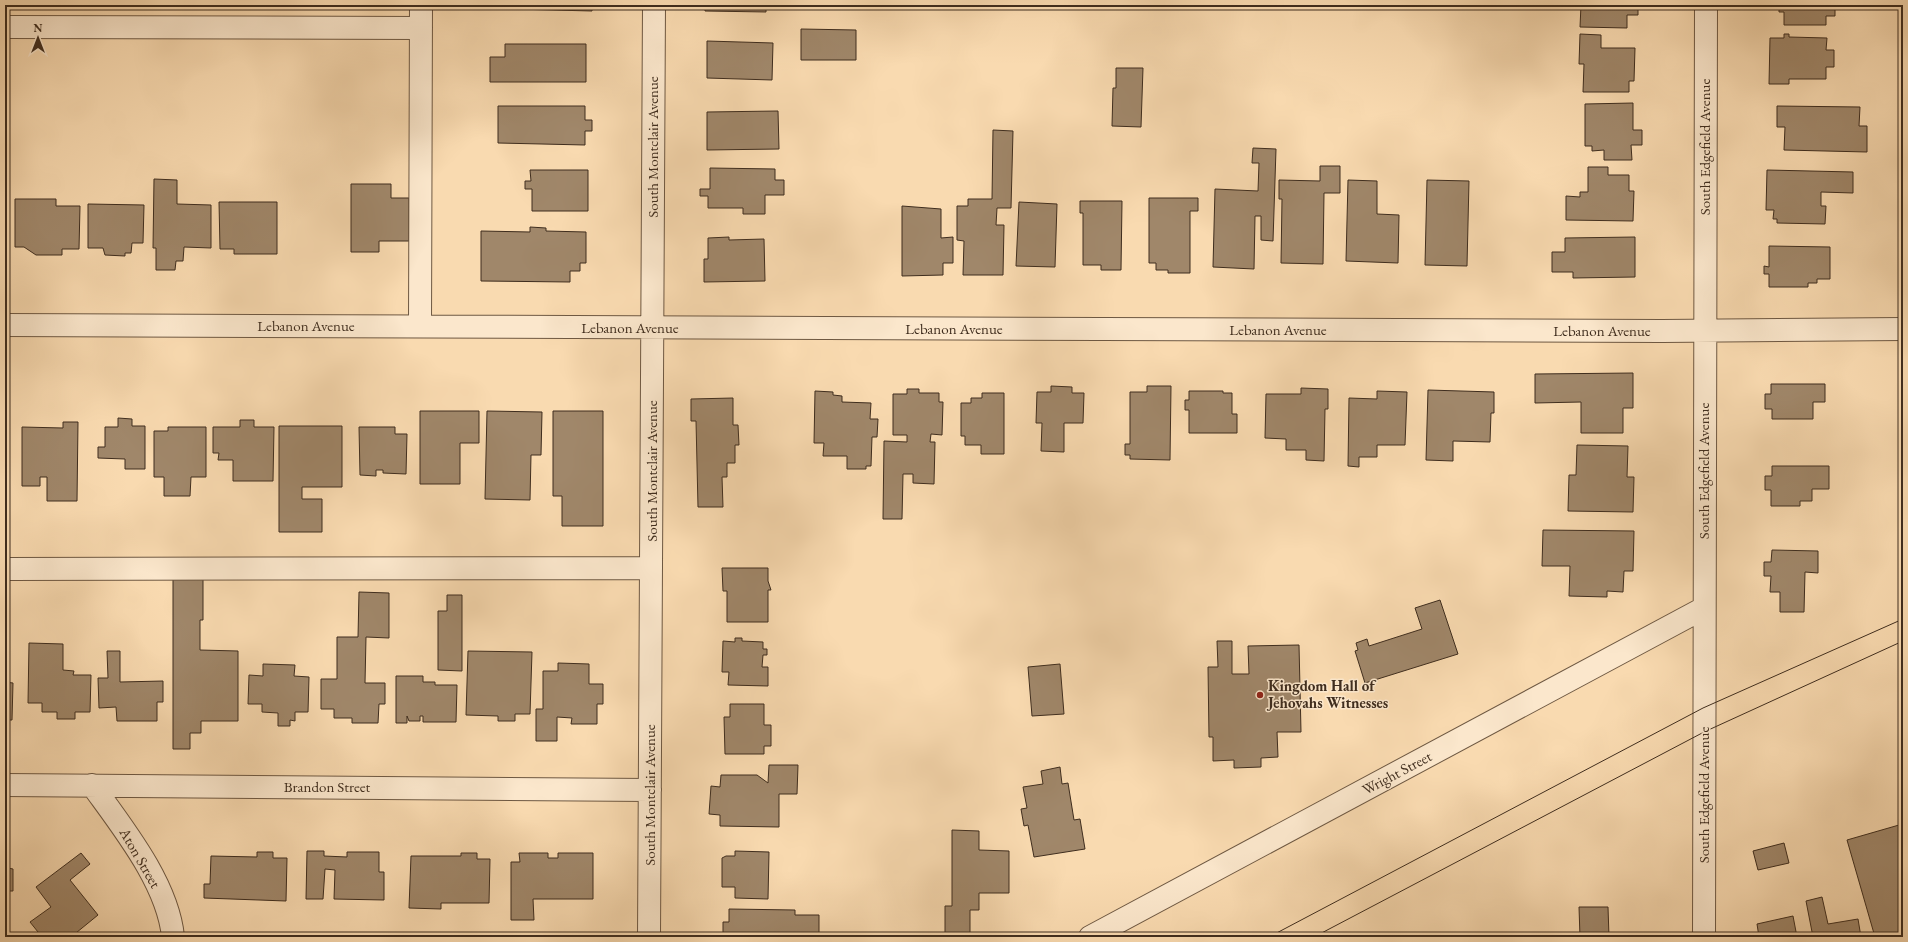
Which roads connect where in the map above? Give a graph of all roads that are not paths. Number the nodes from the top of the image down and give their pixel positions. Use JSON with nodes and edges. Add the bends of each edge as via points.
{"nodes":[{"id":1,"x":421,"y":5,"type":"edge"},
{"id":2,"x":654,"y":5,"type":"edge"},
{"id":3,"x":1706,"y":5,"type":"edge"},
{"id":4,"x":5,"y":27,"type":"edge"},
{"id":5,"x":421,"y":28,"type":"junction"},
{"id":6,"x":5,"y":325,"type":"edge"},
{"id":7,"x":420,"y":326,"type":"junction"},
{"id":8,"x":652,"y":328,"type":"junction"},
{"id":9,"x":1903,"y":329,"type":"edge"},
{"id":10,"x":1705,"y":331,"type":"junction"},
{"id":11,"x":651,"y":568,"type":"junction"},
{"id":12,"x":5,"y":569,"type":"edge"},
{"id":13,"x":1704,"y":608,"type":"junction"},
{"id":14,"x":5,"y":785,"type":"edge"},
{"id":15,"x":92,"y":785,"type":"junction"},
{"id":16,"x":650,"y":790,"type":"junction"},
{"id":17,"x":173,"y":937,"type":"edge"},
{"id":18,"x":649,"y":937,"type":"edge"},
{"id":19,"x":1090,"y":937,"type":"edge"},
{"id":20,"x":1704,"y":937,"type":"edge"}],
"edges":[{"from":1,"to":5,"type":"street"},
{"from":2,"to":8,"type":"street","name":"South Montclair Avenue"},
{"from":3,"to":10,"type":"street","name":"South Edgefield Avenue"},
{"from":4,"to":5,"type":"street"},
{"from":5,"to":7,"type":"street"},
{"from":6,"to":7,"type":"street","name":"Lebanon Avenue"},
{"from":7,"to":8,"type":"street","name":"Lebanon Avenue"},
{"from":8,"to":10,"type":"street","name":"Lebanon Avenue"},
{"from":8,"to":11,"type":"street","name":"South Montclair Avenue"},
{"from":9,"to":10,"type":"street","name":"Lebanon Avenue"},
{"from":10,"to":13,"type":"street","name":"South Edgefield Avenue"},
{"from":11,"to":12,"type":"street"},
{"from":11,"to":16,"type":"street","name":"South Montclair Avenue"},
{"from":13,"to":19,"type":"street","name":"Wright Street"},
{"from":13,"to":20,"type":"street","name":"South Edgefield Avenue"},
{"from":14,"to":15,"type":"street","name":"Brandon Street"},
{"from":15,"to":16,"type":"street","name":"Brandon Street"},
{"from":15,"to":17,"type":"street","name":"Aton Street","via":[[130,838],[153,877],[171,921]]},
{"from":16,"to":18,"type":"street","name":"South Montclair Avenue"}]}
